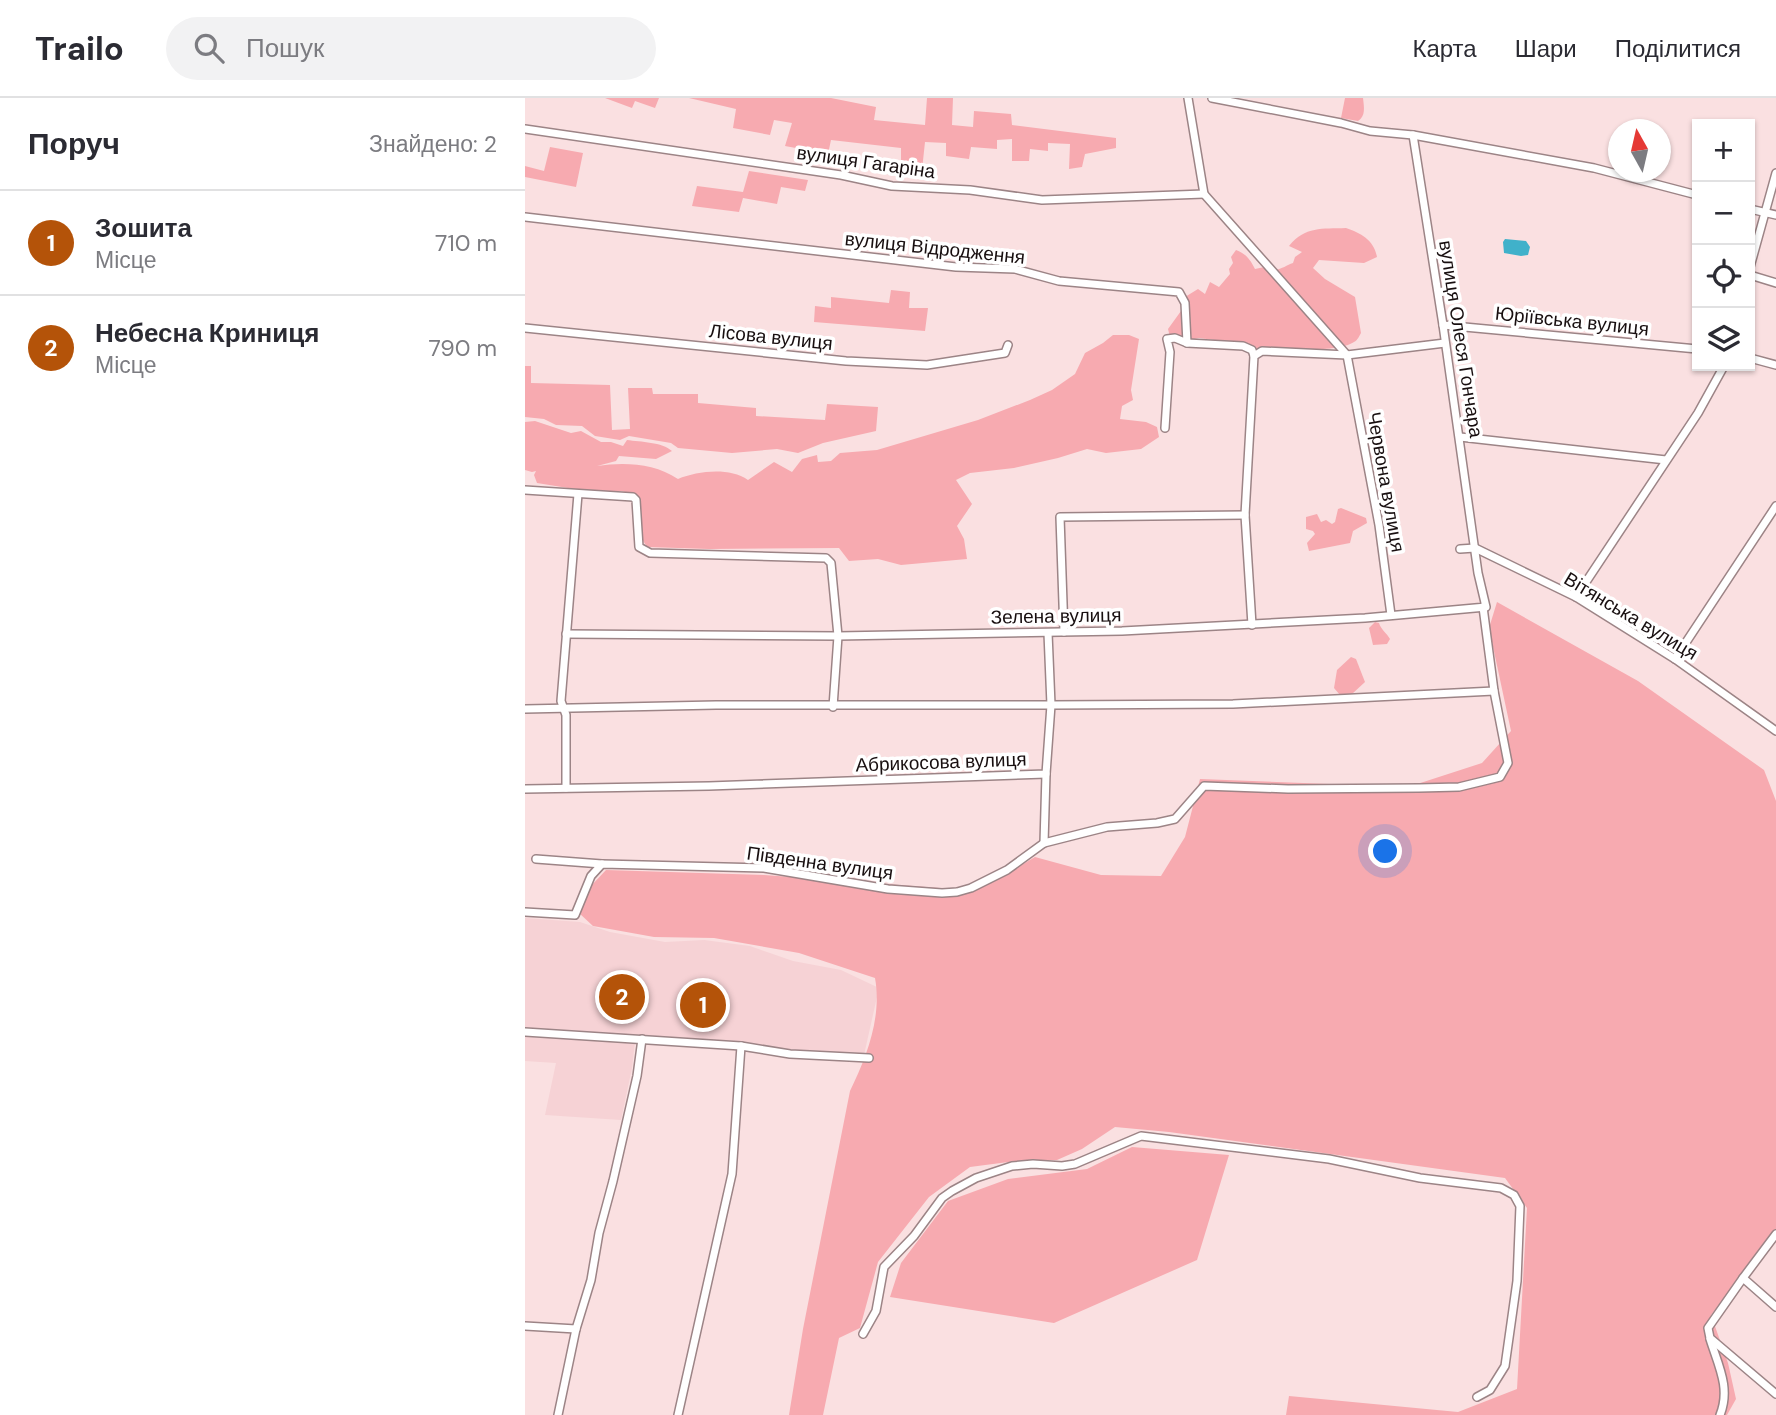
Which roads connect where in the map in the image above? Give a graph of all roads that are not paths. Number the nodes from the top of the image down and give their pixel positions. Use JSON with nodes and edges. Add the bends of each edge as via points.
{"nodes":[{"id":1,"x":1188,"y":98,"type":"edge"},
{"id":2,"x":1212,"y":98,"type":"edge"},
{"id":3,"x":525,"y":129,"type":"edge"},
{"id":4,"x":1413,"y":135,"type":"junction"},
{"id":5,"x":1776,"y":173,"type":"edge"},
{"id":6,"x":1204,"y":194,"type":"junction"},
{"id":7,"x":1692,"y":194,"type":"edge"},
{"id":8,"x":1755,"y":210,"type":"edge"},
{"id":9,"x":1766,"y":213,"type":"junction"},
{"id":10,"x":1776,"y":215,"type":"edge"},
{"id":11,"x":525,"y":217,"type":"edge"},
{"id":12,"x":1755,"y":250,"type":"edge"},
{"id":13,"x":1755,"y":276,"type":"edge"},
{"id":14,"x":1776,"y":282,"type":"edge"},
{"id":15,"x":1443,"y":325,"type":"junction"},
{"id":16,"x":525,"y":328,"type":"edge"},
{"id":17,"x":1187,"y":343,"type":"junction"},
{"id":18,"x":1445,"y":343,"type":"junction"},
{"id":19,"x":1008,"y":345,"type":"dead end"},
{"id":20,"x":1692,"y":349,"type":"edge"},
{"id":21,"x":1347,"y":355,"type":"junction"},
{"id":22,"x":1254,"y":356,"type":"junction"},
{"id":23,"x":1755,"y":359,"type":"edge"},
{"id":24,"x":1776,"y":365,"type":"edge"},
{"id":25,"x":1721,"y":371,"type":"edge"},
{"id":26,"x":1165,"y":428,"type":"dead end"},
{"id":27,"x":1460,"y":437,"type":"junction"},
{"id":28,"x":1666,"y":460,"type":"junction"},
{"id":29,"x":525,"y":490,"type":"edge"},
{"id":30,"x":579,"y":494,"type":"junction"},
{"id":31,"x":1776,"y":506,"type":"edge"},
{"id":32,"x":1245,"y":515,"type":"junction"},
{"id":33,"x":1475,"y":548,"type":"junction"},
{"id":34,"x":1460,"y":549,"type":"dead end"},
{"id":35,"x":1487,"y":555,"type":"junction"},
{"id":36,"x":1477,"y":559,"type":"junction"},
{"id":37,"x":1576,"y":597,"type":"junction"},
{"id":38,"x":1483,"y":607,"type":"junction"},
{"id":39,"x":1391,"y":615,"type":"junction"},
{"id":40,"x":1252,"y":625,"type":"junction"},
{"id":41,"x":1048,"y":632,"type":"junction"},
{"id":42,"x":1064,"y":632,"type":"junction"},
{"id":43,"x":566,"y":635,"type":"junction"},
{"id":44,"x":838,"y":636,"type":"junction"},
{"id":45,"x":1675,"y":659,"type":"junction"},
{"id":46,"x":1494,"y":691,"type":"junction"},
{"id":47,"x":1051,"y":705,"type":"junction"},
{"id":48,"x":833,"y":707,"type":"junction"},
{"id":49,"x":563,"y":708,"type":"junction"},
{"id":50,"x":525,"y":709,"type":"edge"},
{"id":51,"x":1776,"y":719,"type":"edge"},
{"id":52,"x":1773,"y":729,"type":"edge"},
{"id":53,"x":1046,"y":774,"type":"junction"},
{"id":54,"x":566,"y":788,"type":"junction"},
{"id":55,"x":525,"y":789,"type":"edge"},
{"id":56,"x":1044,"y":843,"type":"junction"},
{"id":57,"x":535,"y":859,"type":"dead end"},
{"id":58,"x":602,"y":864,"type":"junction"},
{"id":59,"x":525,"y":912,"type":"edge"},
{"id":60,"x":525,"y":1032,"type":"edge"},
{"id":61,"x":642,"y":1039,"type":"junction"},
{"id":62,"x":741,"y":1046,"type":"junction"},
{"id":63,"x":869,"y":1058,"type":"dead end"},
{"id":64,"x":1776,"y":1234,"type":"edge"},
{"id":65,"x":1743,"y":1278,"type":"junction"},
{"id":66,"x":1776,"y":1307,"type":"edge"},
{"id":67,"x":525,"y":1326,"type":"edge"},
{"id":68,"x":576,"y":1329,"type":"junction"},
{"id":69,"x":863,"y":1334,"type":"dead end"},
{"id":70,"x":1710,"y":1338,"type":"junction"},
{"id":71,"x":1776,"y":1394,"type":"edge"},
{"id":72,"x":1477,"y":1397,"type":"dead end"},
{"id":73,"x":558,"y":1415,"type":"edge"},
{"id":74,"x":678,"y":1415,"type":"edge"},
{"id":75,"x":1720,"y":1415,"type":"edge"}],
"edges":[{"from":1,"to":6,"type":"street"},
{"from":2,"to":4,"type":"street","via":[[1370,131]]},
{"from":3,"to":6,"type":"street","name":"вулиця Гагаріна","via":[[892,186],[1042,200]]},
{"from":4,"to":7,"type":"street","via":[[1594,168]]},
{"from":4,"to":15,"type":"street","name":"вулиця Олеся Гончара"},
{"from":5,"to":9,"type":"street"},
{"from":6,"to":21,"type":"street"},
{"from":8,"to":9,"type":"street"},
{"from":9,"to":10,"type":"street"},
{"from":9,"to":12,"type":"street"},
{"from":11,"to":17,"type":"street","name":"вулиця Відродження","via":[[956,267],[1015,269],[1059,281],[1178,292],[1185,303]]},
{"from":13,"to":14,"type":"street"},
{"from":15,"to":18,"type":"street","name":"вулиця Олеся Гончара"},
{"from":15,"to":20,"type":"street","name":"Юріївська вулиця"},
{"from":16,"to":19,"type":"street","name":"Лісова вулиця","via":[[927,365],[1005,353]]},
{"from":17,"to":22,"type":"street","via":[[1243,346]]},
{"from":17,"to":26,"type":"street","via":[[1167,339]]},
{"from":18,"to":21,"type":"street"},
{"from":18,"to":27,"type":"street","name":"вулиця Олеся Гончара"},
{"from":21,"to":22,"type":"street","via":[[1262,351]]},
{"from":21,"to":39,"type":"street","name":"Червона вулиця"},
{"from":22,"to":32,"type":"street"},
{"from":23,"to":24,"type":"street"},
{"from":25,"to":28,"type":"street"},
{"from":27,"to":28,"type":"street"},
{"from":27,"to":33,"type":"street","name":"вулиця Олеся Гончара"},
{"from":28,"to":37,"type":"street"},
{"from":29,"to":30,"type":"street"},
{"from":30,"to":43,"type":"street"},
{"from":30,"to":44,"type":"street","via":[[633,497],[639,547],[650,553],[825,558],[831,563]]},
{"from":31,"to":45,"type":"street"},
{"from":32,"to":40,"type":"street"},
{"from":32,"to":42,"type":"street","via":[[1060,517]]},
{"from":33,"to":34,"type":"street"},
{"from":33,"to":35,"type":"street","name":"Вітянська вулиця"},
{"from":33,"to":36,"type":"street"},
{"from":35,"to":36,"type":"street"},
{"from":35,"to":37,"type":"street","name":"Вітянська вулиця"},
{"from":36,"to":38,"type":"street","via":[[1486,601]]},
{"from":37,"to":45,"type":"street","name":"Вітянська вулиця"},
{"from":38,"to":39,"type":"street","name":"Зелена вулиця"},
{"from":38,"to":46,"type":"street"},
{"from":39,"to":40,"type":"street","name":"Зелена вулиця"},
{"from":40,"to":42,"type":"street","name":"Зелена вулиця"},
{"from":41,"to":42,"type":"street","name":"Зелена вулиця"},
{"from":41,"to":44,"type":"street","name":"Зелена вулиця"},
{"from":41,"to":47,"type":"street","name":"Абрикосова вулиця"},
{"from":43,"to":44,"type":"street","name":"Зелена вулиця"},
{"from":43,"to":49,"type":"street"},
{"from":44,"to":48,"type":"street"},
{"from":45,"to":52,"type":"street","name":"Вітянська вулиця"},
{"from":46,"to":47,"type":"street","via":[[1233,704]]},
{"from":46,"to":56,"type":"street","via":[[1508,763],[1500,777],[1459,787],[1204,786],[1175,819],[1107,827]]},
{"from":47,"to":48,"type":"street"},
{"from":47,"to":53,"type":"street","name":"Абрикосова вулиця"},
{"from":48,"to":49,"type":"street"},
{"from":49,"to":50,"type":"street"},
{"from":49,"to":54,"type":"street"},
{"from":51,"to":52,"type":"street"},
{"from":53,"to":54,"type":"street","name":"Абрикосова вулиця"},
{"from":53,"to":56,"type":"street"},
{"from":54,"to":55,"type":"street","name":"Абрикосова вулиця"},
{"from":56,"to":58,"type":"street","name":"Південна вулиця","via":[[1007,870],[971,888],[942,893],[888,889],[764,868]]},
{"from":57,"to":58,"type":"street","name":"Південна вулиця"},
{"from":58,"to":59,"type":"street","via":[[591,876],[575,915]]},
{"from":60,"to":61,"type":"street"},
{"from":61,"to":62,"type":"street"},
{"from":61,"to":68,"type":"street","via":[[591,1280]]},
{"from":62,"to":63,"type":"street"},
{"from":62,"to":74,"type":"street","via":[[732,1174]]},
{"from":64,"to":65,"type":"street"},
{"from":65,"to":66,"type":"street"},
{"from":65,"to":70,"type":"street","via":[[1708,1328]]},
{"from":67,"to":68,"type":"street"},
{"from":68,"to":73,"type":"street"},
{"from":69,"to":72,"type":"street","via":[[876,1311],[884,1267],[914,1237],[942,1198],[976,1178],[1012,1166],[1075,1164],[1141,1136],[1329,1159],[1420,1178],[1501,1188],[1514,1195],[1520,1206],[1517,1281],[1505,1366],[1490,1390]]},
{"from":70,"to":71,"type":"street"},
{"from":70,"to":75,"type":"street","via":[[1724,1384],[1726,1401]]}]}
